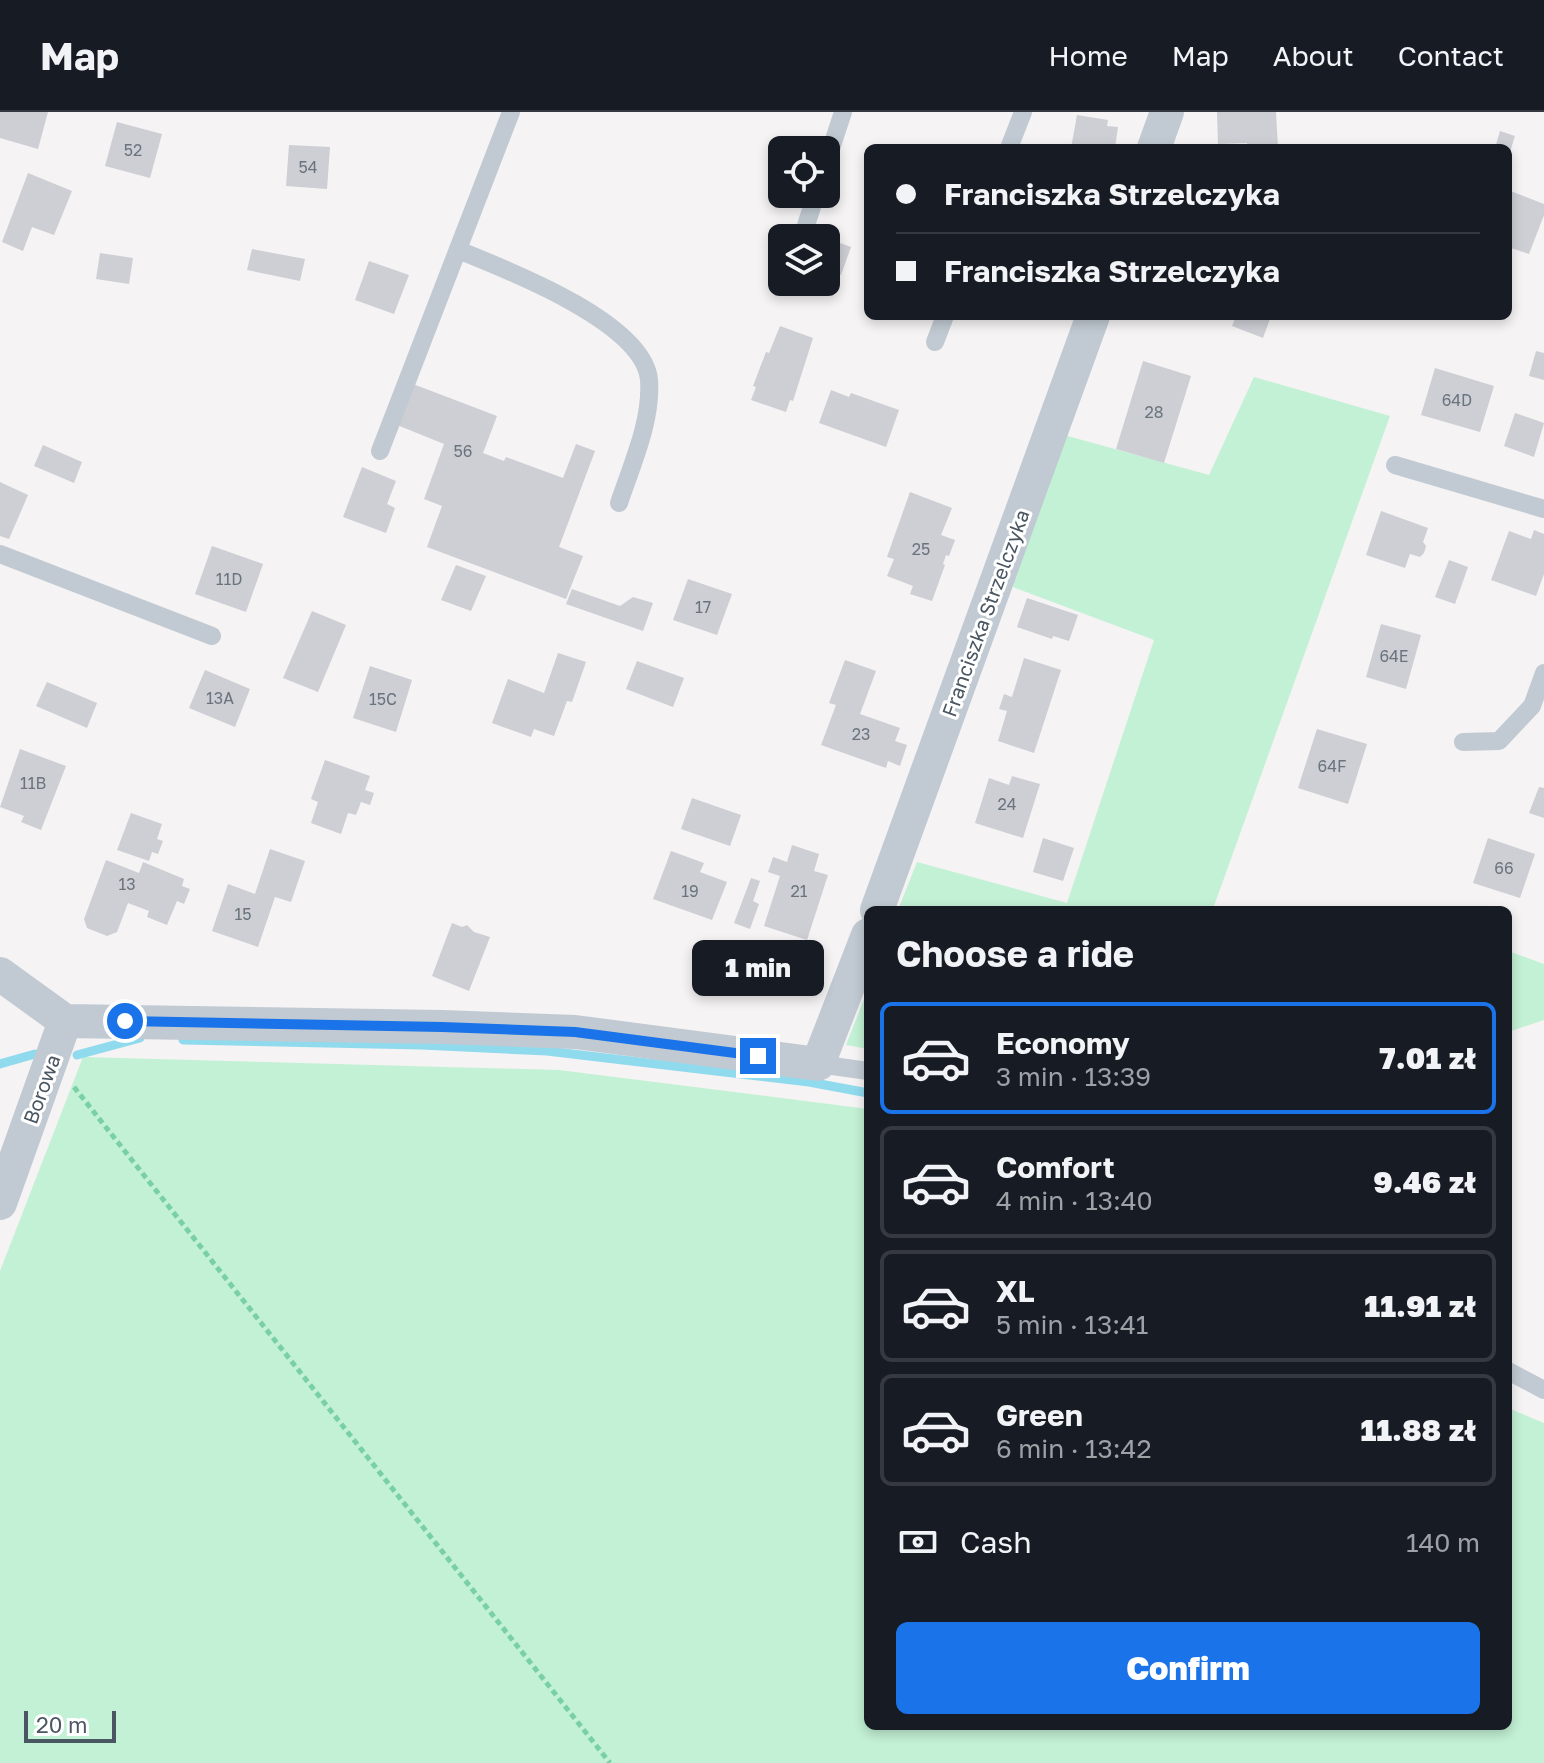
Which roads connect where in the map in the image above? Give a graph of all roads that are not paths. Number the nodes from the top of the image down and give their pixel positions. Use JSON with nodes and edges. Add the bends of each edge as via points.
{"nodes":[{"id":1,"x":511,"y":112,"type":"edge"},
{"id":2,"x":843,"y":112,"type":"edge"},
{"id":3,"x":1023,"y":112,"type":"edge"},
{"id":4,"x":1167,"y":112,"type":"edge"},
{"id":5,"x":835,"y":136,"type":"edge"},
{"id":6,"x":1011,"y":144,"type":"edge"},
{"id":7,"x":1155,"y":144,"type":"edge"},
{"id":8,"x":458,"y":250,"type":"junction"},
{"id":9,"x":943,"y":320,"type":"edge"},
{"id":10,"x":1092,"y":320,"type":"edge"},
{"id":11,"x":935,"y":342,"type":"dead end"},
{"id":12,"x":380,"y":451,"type":"dead end"},
{"id":13,"x":1395,"y":465,"type":"dead end"},
{"id":14,"x":619,"y":503,"type":"dead end"},
{"id":15,"x":1544,"y":509,"type":"edge"},
{"id":16,"x":0,"y":554,"type":"edge"},
{"id":17,"x":212,"y":636,"type":"dead end"},
{"id":18,"x":1544,"y":673,"type":"edge"},
{"id":19,"x":1463,"y":742,"type":"dead end"},
{"id":20,"x":878,"y":906,"type":"edge"},
{"id":21,"x":864,"y":945,"type":"edge"},
{"id":22,"x":0,"y":974,"type":"edge"},
{"id":23,"x":65,"y":1021,"type":"junction"},
{"id":24,"x":818,"y":1064,"type":"junction"},
{"id":25,"x":864,"y":1070,"type":"edge"},
{"id":26,"x":0,"y":1203,"type":"edge"},
{"id":27,"x":1512,"y":1373,"type":"edge"},
{"id":28,"x":1544,"y":1390,"type":"edge"}],
"edges":[{"from":1,"to":8,"type":"lane"},
{"from":2,"to":5,"type":"lane"},
{"from":3,"to":6,"type":"lane"},
{"from":4,"to":7,"type":"street"},
{"from":8,"to":12,"type":"lane"},
{"from":8,"to":14,"type":"lane","via":[[540,284],[614,328],[638,355],[649,376],[649,410]]},
{"from":9,"to":11,"type":"lane"},
{"from":10,"to":20,"type":"street","name":"Franciszka Strzelczyka"},
{"from":13,"to":15,"type":"lane"},
{"from":16,"to":17,"type":"lane"},
{"from":18,"to":19,"type":"lane","via":[[1532,706],[1499,741]]},
{"from":21,"to":24,"type":"street"},
{"from":22,"to":23,"type":"street"},
{"from":23,"to":24,"type":"street","via":[[575,1032]]},
{"from":23,"to":26,"type":"street","name":"Borowa"},
{"from":24,"to":25,"type":"lane"},
{"from":27,"to":28,"type":"lane"}]}
